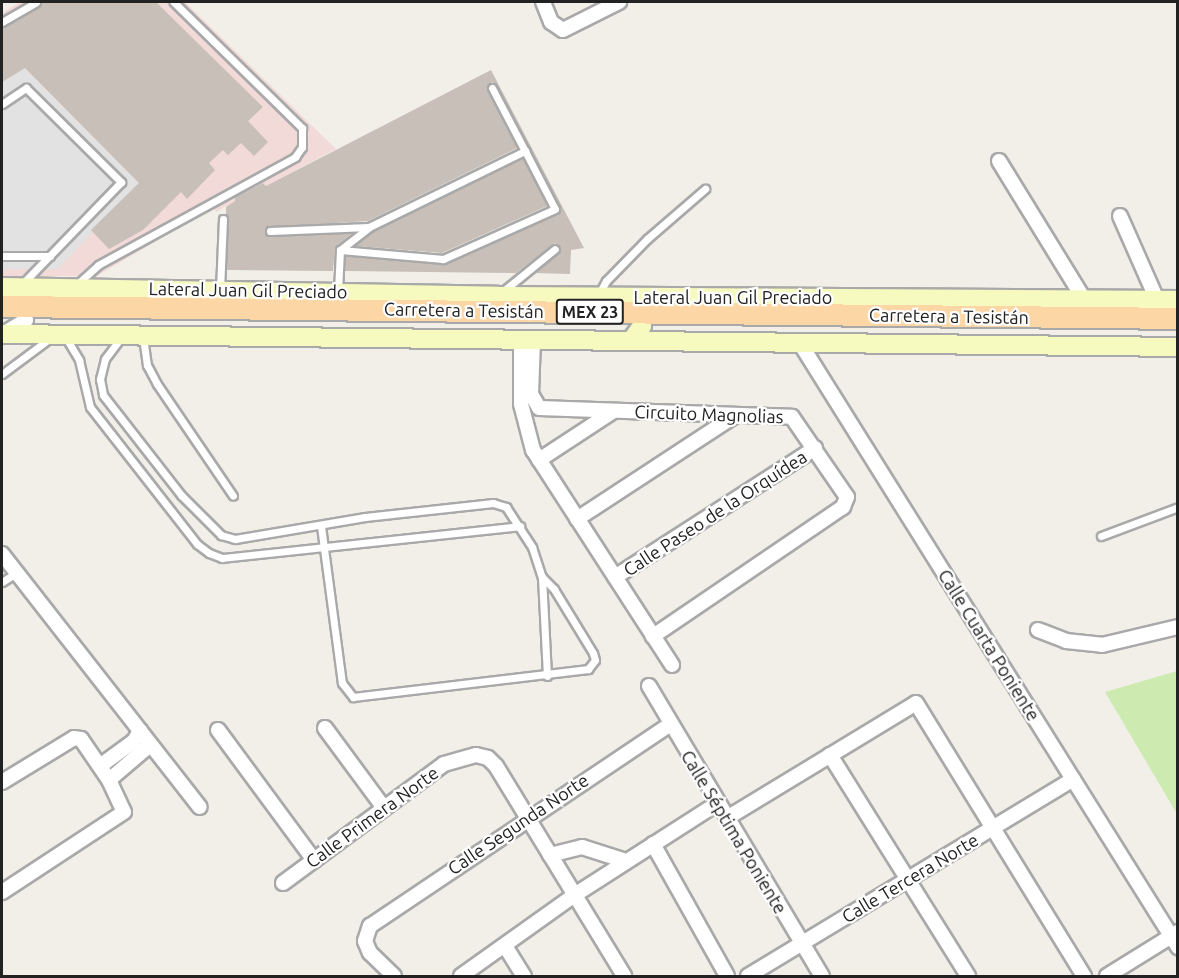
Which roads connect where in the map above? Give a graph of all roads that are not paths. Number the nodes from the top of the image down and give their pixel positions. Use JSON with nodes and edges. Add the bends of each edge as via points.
{"nodes":[{"id":1,"x":36,"y":2,"type":"edge"},
{"id":2,"x":174,"y":2,"type":"edge"},
{"id":3,"x":543,"y":2,"type":"edge"},
{"id":4,"x":619,"y":2,"type":"edge"},
{"id":5,"x":2,"y":22,"type":"edge"},
{"id":6,"x":492,"y":88,"type":"dead end"},
{"id":7,"x":2,"y":104,"type":"edge"},
{"id":8,"x":525,"y":151,"type":"junction"},
{"id":9,"x":999,"y":161,"type":"dead end"},
{"id":10,"x":705,"y":189,"type":"dead end"},
{"id":11,"x":1120,"y":216,"type":"dead end"},
{"id":12,"x":223,"y":219,"type":"dead end"},
{"id":13,"x":369,"y":227,"type":"junction"},
{"id":14,"x":270,"y":231,"type":"dead end"},
{"id":15,"x":555,"y":249,"type":"dead end"},
{"id":16,"x":340,"y":250,"type":"junction"},
{"id":17,"x":2,"y":256,"type":"edge"},
{"id":18,"x":50,"y":256,"type":"junction"},
{"id":19,"x":10,"y":287,"type":"edge"},
{"id":20,"x":73,"y":287,"type":"junction"},
{"id":21,"x":220,"y":290,"type":"junction"},
{"id":22,"x":338,"y":291,"type":"junction"},
{"id":23,"x":498,"y":296,"type":"junction"},
{"id":24,"x":598,"y":297,"type":"junction"},
{"id":25,"x":1084,"y":299,"type":"junction"},
{"id":26,"x":1157,"y":300,"type":"junction"},
{"id":27,"x":1178,"y":300,"type":"edge"},
{"id":28,"x":2,"y":306,"type":"edge"},
{"id":29,"x":1178,"y":318,"type":"edge"},
{"id":30,"x":637,"y":319,"type":"junction"},
{"id":31,"x":675,"y":320,"type":"junction"},
{"id":32,"x":2,"y":331,"type":"edge"},
{"id":33,"x":1178,"y":332,"type":"edge"},
{"id":34,"x":59,"y":336,"type":"junction"},
{"id":35,"x":121,"y":336,"type":"junction"},
{"id":36,"x":143,"y":337,"type":"junction"},
{"id":37,"x":527,"y":340,"type":"junction"},
{"id":38,"x":800,"y":343,"type":"junction"},
{"id":39,"x":1178,"y":347,"type":"edge"},
{"id":40,"x":2,"y":374,"type":"edge"},
{"id":41,"x":612,"y":412,"type":"junction"},
{"id":42,"x":736,"y":415,"type":"junction"},
{"id":43,"x":815,"y":448,"type":"junction"},
{"id":44,"x":539,"y":459,"type":"junction"},
{"id":45,"x":233,"y":496,"type":"dead end"},
{"id":46,"x":1178,"y":507,"type":"edge"},
{"id":47,"x":577,"y":519,"type":"junction"},
{"id":48,"x":321,"y":526,"type":"junction"},
{"id":49,"x":520,"y":526,"type":"junction"},
{"id":50,"x":1101,"y":536,"type":"dead end"},
{"id":51,"x":322,"y":548,"type":"junction"},
{"id":52,"x":2,"y":554,"type":"edge"},
{"id":53,"x":9,"y":570,"type":"edge"},
{"id":54,"x":542,"y":577,"type":"junction"},
{"id":55,"x":615,"y":577,"type":"junction"},
{"id":56,"x":2,"y":582,"type":"edge"},
{"id":57,"x":1178,"y":627,"type":"edge"},
{"id":58,"x":1038,"y":630,"type":"dead end"},
{"id":59,"x":653,"y":636,"type":"junction"},
{"id":60,"x":672,"y":665,"type":"dead end"},
{"id":61,"x":547,"y":676,"type":"junction"},
{"id":62,"x":649,"y":686,"type":"dead end"},
{"id":63,"x":669,"y":725,"type":"junction"},
{"id":64,"x":325,"y":728,"type":"dead end"},
{"id":65,"x":218,"y":730,"type":"dead end"},
{"id":66,"x":140,"y":731,"type":"junction"},
{"id":67,"x":150,"y":745,"type":"junction"},
{"id":68,"x":830,"y":755,"type":"junction"},
{"id":69,"x":100,"y":766,"type":"junction"},
{"id":70,"x":1073,"y":779,"type":"junction"},
{"id":71,"x":109,"y":780,"type":"junction"},
{"id":72,"x":2,"y":782,"type":"edge"},
{"id":73,"x":718,"y":803,"type":"junction"},
{"id":74,"x":200,"y":807,"type":"dead end"},
{"id":75,"x":384,"y":808,"type":"junction"},
{"id":76,"x":528,"y":816,"type":"junction"},
{"id":77,"x":727,"y":818,"type":"junction"},
{"id":78,"x":992,"y":829,"type":"junction"},
{"id":79,"x":653,"y":844,"type":"junction"},
{"id":80,"x":550,"y":855,"type":"junction"},
{"id":81,"x":314,"y":860,"type":"junction"},
{"id":82,"x":626,"y":861,"type":"junction"},
{"id":83,"x":906,"y":880,"type":"junction"},
{"id":84,"x":283,"y":883,"type":"dead end"},
{"id":85,"x":2,"y":892,"type":"edge"},
{"id":86,"x":573,"y":896,"type":"junction"},
{"id":87,"x":1175,"y":938,"type":"edge"},
{"id":88,"x":802,"y":943,"type":"junction"},
{"id":89,"x":505,"y":946,"type":"junction"},
{"id":90,"x":394,"y":976,"type":"edge"},
{"id":91,"x":461,"y":976,"type":"edge"},
{"id":92,"x":524,"y":976,"type":"edge"},
{"id":93,"x":624,"y":976,"type":"edge"},
{"id":94,"x":727,"y":976,"type":"edge"},
{"id":95,"x":748,"y":976,"type":"edge"},
{"id":96,"x":822,"y":976,"type":"edge"},
{"id":97,"x":968,"y":976,"type":"edge"},
{"id":98,"x":1084,"y":976,"type":"edge"},
{"id":99,"x":1107,"y":976,"type":"edge"}],
"edges":[{"from":1,"to":5,"type":"lane"},
{"from":2,"to":20,"type":"lane","via":[[302,128],[302,147],[295,157],[98,265]]},
{"from":3,"to":4,"type":"street","via":[[551,22],[563,30]]},
{"from":6,"to":8,"type":"lane"},
{"from":7,"to":18,"type":"lane","via":[[26,88],[121,182]]},
{"from":8,"to":13,"type":"lane"},
{"from":8,"to":16,"type":"lane","via":[[555,209],[443,259]]},
{"from":9,"to":25,"type":"street"},
{"from":10,"to":24,"type":"lane","via":[[606,281]]},
{"from":11,"to":26,"type":"street"},
{"from":12,"to":21,"type":"lane"},
{"from":13,"to":14,"type":"lane"},
{"from":13,"to":16,"type":"lane"},
{"from":15,"to":23,"type":"lane","via":[[526,269]]},
{"from":16,"to":22,"type":"lane"},
{"from":17,"to":18,"type":"lane"},
{"from":18,"to":19,"type":"lane"},
{"from":19,"to":20,"type":"main road","name":"Lateral Juan Gil Preciado"},
{"from":20,"to":21,"type":"main road","name":"Lateral Juan Gil Preciado"},
{"from":21,"to":22,"type":"main road","name":"Lateral Juan Gil Preciado"},
{"from":22,"to":23,"type":"main road","name":"Lateral Juan Gil Preciado"},
{"from":23,"to":24,"type":"main road","name":"Lateral Juan Gil Preciado"},
{"from":24,"to":30,"type":"main road","name":"Lateral Juan Gil Preciado"},
{"from":25,"to":26,"type":"main road","name":"Lateral Juan Gil Preciado"},
{"from":25,"to":31,"type":"main road","name":"Lateral Juan Gil Preciado"},
{"from":26,"to":27,"type":"main road","name":"Lateral Juan Gil Preciado"},
{"from":28,"to":30,"type":"main road","name":"Carretera a Tesistán","number":"MEX 23"},
{"from":29,"to":31,"type":"main road","name":"Carretera a Tesistán","number":"MEX 23"},
{"from":30,"to":31,"type":"main road","name":"Carretera a Tesistán","number":"MEX 23"},
{"from":30,"to":31,"type":"main road","name":"Lateral Juan Gil Preciado"},
{"from":30,"to":32,"type":"main road","name":"Carretera a Tesistán","number":"MEX 23","via":[[26,320]]},
{"from":30,"to":37,"type":"main road","name":"Lateral Juan Gil Preciado"},
{"from":31,"to":33,"type":"main road","name":"Carretera a Tesistán","number":"MEX 23"},
{"from":31,"to":38,"type":"main road","name":"Lateral Juan Gil Preciado"},
{"from":32,"to":34,"type":"main road","name":"Lateral Juan Gil Preciado"},
{"from":34,"to":35,"type":"main road","name":"Lateral Juan Gil Preciado"},
{"from":34,"to":40,"type":"lane"},
{"from":34,"to":51,"type":"lane","via":[[79,360],[90,406],[196,544],[222,558]]},
{"from":35,"to":36,"type":"main road","name":"Lateral Juan Gil Preciado"},
{"from":35,"to":48,"type":"lane","via":[[105,359],[100,379],[103,395],[206,524],[221,535],[236,539]]},
{"from":36,"to":37,"type":"main road","name":"Lateral Juan Gil Preciado"},
{"from":36,"to":45,"type":"lane","via":[[147,365],[157,384]]},
{"from":37,"to":41,"type":"street","name":"Circuito Magnolias","via":[[535,405],[543,410]]},
{"from":37,"to":44,"type":"street","via":[[522,414]]},
{"from":38,"to":39,"type":"main road","name":"Lateral Juan Gil Preciado"},
{"from":38,"to":70,"type":"street","name":"Calle Cuarta Poniente"},
{"from":41,"to":42,"type":"street","name":"Circuito Magnolias"},
{"from":41,"to":44,"type":"street"},
{"from":42,"to":43,"type":"street","name":"Circuito Magnolias","via":[[792,417]]},
{"from":42,"to":47,"type":"street"},
{"from":43,"to":55,"type":"street","name":"Calle Paseo de la Orquídea"},
{"from":43,"to":59,"type":"street","name":"Circuito Magnolias","via":[[847,497],[843,507]]},
{"from":44,"to":47,"type":"street"},
{"from":46,"to":50,"type":"lane"},
{"from":47,"to":55,"type":"street"},
{"from":48,"to":49,"type":"lane","via":[[493,502],[506,507]]},
{"from":48,"to":51,"type":"lane"},
{"from":49,"to":51,"type":"lane"},
{"from":49,"to":54,"type":"lane"},
{"from":51,"to":61,"type":"lane","via":[[342,683],[348,695]]},
{"from":52,"to":53,"type":"street"},
{"from":53,"to":56,"type":"lane"},
{"from":53,"to":66,"type":"street"},
{"from":54,"to":61,"type":"lane","via":[[540,597]]},
{"from":54,"to":61,"type":"lane","via":[[554,589],[595,660],[588,669]]},
{"from":55,"to":59,"type":"street"},
{"from":57,"to":58,"type":"street","via":[[1102,645],[1066,641]]},
{"from":59,"to":60,"type":"street"},
{"from":62,"to":63,"type":"street","name":"Calle Séptima Poniente"},
{"from":63,"to":73,"type":"street","name":"Calle Séptima Poniente"},
{"from":63,"to":76,"type":"street","name":"Calle Segunda Norte"},
{"from":64,"to":75,"type":"street"},
{"from":65,"to":81,"type":"street"},
{"from":66,"to":67,"type":"street"},
{"from":66,"to":69,"type":"street","via":[[134,741]]},
{"from":67,"to":71,"type":"street"},
{"from":67,"to":74,"type":"street"},
{"from":68,"to":77,"type":"street"},
{"from":68,"to":78,"type":"street","via":[[916,703]]},
{"from":68,"to":83,"type":"street"},
{"from":69,"to":71,"type":"street"},
{"from":69,"to":72,"type":"street","via":[[86,743],[74,738]]},
{"from":70,"to":78,"type":"street","name":"Calle Tercera Norte"},
{"from":70,"to":87,"type":"street","name":"Calle Cuarta Poniente"},
{"from":71,"to":85,"type":"street","via":[[124,806],[121,816]]},
{"from":73,"to":77,"type":"street","name":"Calle Séptima Poniente"},
{"from":73,"to":79,"type":"street"},
{"from":75,"to":76,"type":"street","name":"Calle Primera Norte","via":[[444,764],[464,756],[488,758]]},
{"from":75,"to":81,"type":"street","name":"Calle Primera Norte"},
{"from":76,"to":80,"type":"street"},
{"from":76,"to":90,"type":"street","name":"Calle Segunda Norte","via":[[370,926],[365,941],[370,953]]},
{"from":77,"to":88,"type":"street","name":"Calle Séptima Poniente"},
{"from":78,"to":83,"type":"street","name":"Calle Tercera Norte"},
{"from":78,"to":98,"type":"street"},
{"from":79,"to":82,"type":"street"},
{"from":79,"to":94,"type":"street"},
{"from":80,"to":82,"type":"street","via":[[592,848]]},
{"from":80,"to":86,"type":"street"},
{"from":81,"to":84,"type":"street","name":"Calle Primera Norte"},
{"from":82,"to":86,"type":"street"},
{"from":83,"to":88,"type":"street","name":"Calle Tercera Norte"},
{"from":83,"to":97,"type":"street"},
{"from":86,"to":89,"type":"street"},
{"from":86,"to":93,"type":"street"},
{"from":87,"to":99,"type":"street"},
{"from":88,"to":95,"type":"street","name":"Calle Tercera Norte"},
{"from":88,"to":96,"type":"street","name":"Calle Séptima Poniente"},
{"from":89,"to":91,"type":"street"},
{"from":89,"to":92,"type":"street"}]}
